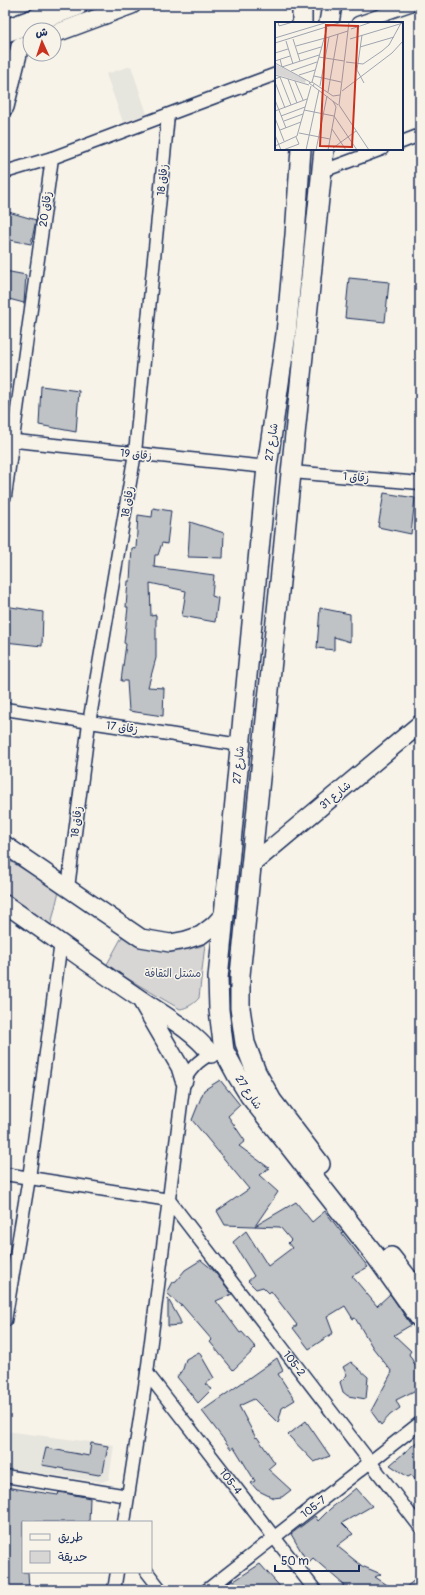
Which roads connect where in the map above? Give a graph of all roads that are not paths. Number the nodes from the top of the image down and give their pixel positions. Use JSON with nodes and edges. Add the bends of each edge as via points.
{"nodes":[{"id":1,"x":76,"y":5,"type":"edge"},
{"id":2,"x":132,"y":5,"type":"edge"},
{"id":3,"x":324,"y":5,"type":"edge"},
{"id":4,"x":332,"y":5,"type":"edge"},
{"id":5,"x":410,"y":5,"type":"edge"},
{"id":6,"x":324,"y":22,"type":"edge"},
{"id":7,"x":329,"y":22,"type":"edge"},
{"id":8,"x":361,"y":22,"type":"edge"},
{"id":9,"x":5,"y":31,"type":"edge"},
{"id":10,"x":62,"y":31,"type":"edge"},
{"id":11,"x":18,"y":47,"type":"edge"},
{"id":12,"x":275,"y":74,"type":"edge"},
{"id":13,"x":5,"y":107,"type":"edge"},
{"id":14,"x":168,"y":115,"type":"junction"},
{"id":15,"x":420,"y":135,"type":"edge"},
{"id":16,"x":403,"y":142,"type":"edge"},
{"id":17,"x":301,"y":150,"type":"edge"},
{"id":18,"x":324,"y":150,"type":"edge"},
{"id":19,"x":379,"y":150,"type":"edge"},
{"id":20,"x":52,"y":158,"type":"junction"},
{"id":21,"x":323,"y":171,"type":"junction"},
{"id":22,"x":5,"y":172,"type":"edge"},
{"id":23,"x":9,"y":441,"type":"edge"},
{"id":24,"x":135,"y":453,"type":"junction"},
{"id":25,"x":267,"y":467,"type":"junction"},
{"id":26,"x":292,"y":472,"type":"junction"},
{"id":27,"x":420,"y":483,"type":"edge"},
{"id":28,"x":5,"y":496,"type":"edge"},
{"id":29,"x":250,"y":655,"type":"junction"},
{"id":30,"x":273,"y":657,"type":"junction"},
{"id":31,"x":5,"y":709,"type":"edge"},
{"id":32,"x":89,"y":722,"type":"junction"},
{"id":33,"x":420,"y":724,"type":"edge"},
{"id":34,"x":240,"y":745,"type":"junction"},
{"id":35,"x":5,"y":846,"type":"edge"},
{"id":36,"x":250,"y":865,"type":"junction"},
{"id":37,"x":68,"y":888,"type":"junction"},
{"id":38,"x":5,"y":904,"type":"edge"},
{"id":39,"x":225,"y":913,"type":"junction"},
{"id":40,"x":61,"y":942,"type":"junction"},
{"id":41,"x":139,"y":999,"type":"junction"},
{"id":42,"x":217,"y":1052,"type":"junction"},
{"id":43,"x":184,"y":1080,"type":"junction"},
{"id":44,"x":5,"y":1174,"type":"edge"},
{"id":45,"x":29,"y":1178,"type":"junction"},
{"id":46,"x":169,"y":1200,"type":"junction"},
{"id":47,"x":420,"y":1294,"type":"edge"},
{"id":48,"x":420,"y":1318,"type":"edge"},
{"id":49,"x":5,"y":1321,"type":"edge"},
{"id":50,"x":147,"y":1373,"type":"junction"},
{"id":51,"x":420,"y":1423,"type":"edge"},
{"id":52,"x":370,"y":1462,"type":"junction"},
{"id":53,"x":5,"y":1476,"type":"edge"},
{"id":54,"x":128,"y":1496,"type":"junction"},
{"id":55,"x":124,"y":1521,"type":"edge"},
{"id":56,"x":420,"y":1527,"type":"edge"},
{"id":57,"x":274,"y":1538,"type":"junction"},
{"id":58,"x":117,"y":1573,"type":"edge"},
{"id":59,"x":148,"y":1573,"type":"edge"},
{"id":60,"x":114,"y":1590,"type":"edge"},
{"id":61,"x":161,"y":1590,"type":"edge"},
{"id":62,"x":207,"y":1590,"type":"edge"},
{"id":63,"x":315,"y":1590,"type":"edge"}],
"edges":[{"from":1,"to":9,"type":"highway"},
{"from":2,"to":10,"type":"street"},
{"from":3,"to":6,"type":"main road"},
{"from":4,"to":7,"type":"main road"},
{"from":5,"to":8,"type":"street"},
{"from":11,"to":13,"type":"street"},
{"from":12,"to":14,"type":"street"},
{"from":14,"to":20,"type":"street"},
{"from":14,"to":24,"type":"street","name":"زقاق 18"},
{"from":15,"to":16,"type":"street"},
{"from":17,"to":25,"type":"main road","name":"شارع 27","via":[[286,334]]},
{"from":18,"to":21,"type":"main road","name":"شارع 27"},
{"from":19,"to":21,"type":"street"},
{"from":20,"to":22,"type":"street"},
{"from":20,"to":23,"type":"street","name":"زقاق 20"},
{"from":21,"to":26,"type":"main road","name":"شارع 27"},
{"from":23,"to":24,"type":"street","name":"زقاق 19"},
{"from":23,"to":28,"type":"street","name":"زقاق 20"},
{"from":24,"to":25,"type":"street","name":"زقاق 19"},
{"from":24,"to":32,"type":"street","name":"زقاق 18"},
{"from":25,"to":29,"type":"main road","name":"شارع 27"},
{"from":26,"to":27,"type":"street","name":"زقاق 1"},
{"from":26,"to":30,"type":"main road","name":"شارع 27"},
{"from":29,"to":30,"type":"main road"},
{"from":29,"to":34,"type":"main road","name":"شارع 27"},
{"from":30,"to":36,"type":"main road","name":"شارع 27"},
{"from":31,"to":32,"type":"street","name":"زقاق 17"},
{"from":32,"to":34,"type":"street","name":"زقاق 17"},
{"from":32,"to":37,"type":"street","name":"زقاق 18"},
{"from":33,"to":36,"type":"street","name":"شارع 31"},
{"from":34,"to":39,"type":"main road","name":"شارع 27"},
{"from":35,"to":37,"type":"street"},
{"from":36,"to":47,"type":"main road","name":"شارع 27","via":[[240,975],[240,1008],[245,1043],[256,1072],[272,1101]]},
{"from":37,"to":39,"type":"street","via":[[141,938],[154,941],[170,943],[186,940],[214,925]]},
{"from":38,"to":40,"type":"street"},
{"from":39,"to":42,"type":"main road","name":"شارع 27","via":[[218,978]]},
{"from":40,"to":41,"type":"street"},
{"from":40,"to":45,"type":"street"},
{"from":41,"to":42,"type":"street"},
{"from":41,"to":43,"type":"street","via":[[180,1067]]},
{"from":42,"to":43,"type":"street","via":[[199,1060]]},
{"from":42,"to":48,"type":"main road","name":"شارع 27","via":[[378,1259]]},
{"from":43,"to":46,"type":"street"},
{"from":44,"to":45,"type":"street"},
{"from":45,"to":46,"type":"street"},
{"from":45,"to":49,"type":"street"},
{"from":46,"to":50,"type":"street"},
{"from":46,"to":52,"type":"street","name":"105-2"},
{"from":50,"to":54,"type":"street"},
{"from":50,"to":57,"type":"street","name":"105-4"},
{"from":51,"to":52,"type":"street","name":"105-7"},
{"from":52,"to":56,"type":"street","name":"105-2"},
{"from":52,"to":57,"type":"street","name":"105-7"},
{"from":53,"to":54,"type":"street"},
{"from":54,"to":55,"type":"street"},
{"from":57,"to":62,"type":"street","name":"105-7"},
{"from":57,"to":63,"type":"street","name":"105-4"},
{"from":58,"to":60,"type":"street"},
{"from":59,"to":61,"type":"street"}]}
